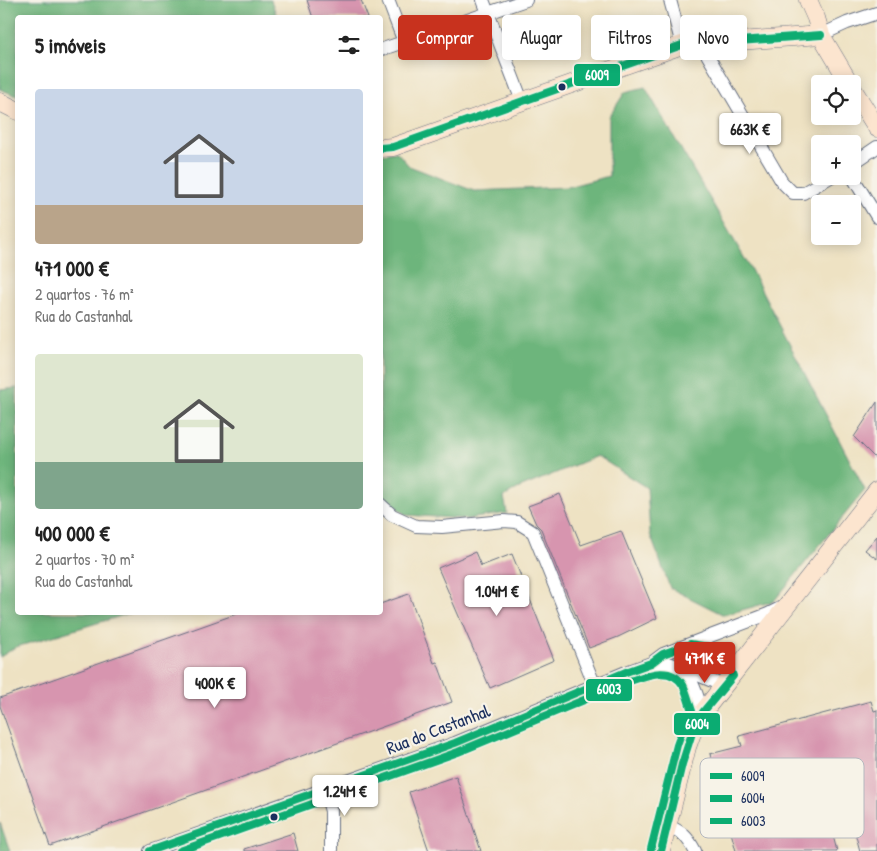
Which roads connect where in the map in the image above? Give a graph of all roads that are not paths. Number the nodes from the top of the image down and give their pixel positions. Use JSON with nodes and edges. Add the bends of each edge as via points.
{"nodes":[{"id":1,"x":388,"y":0,"type":"edge"},
{"id":2,"x":483,"y":0,"type":"edge"},
{"id":3,"x":526,"y":0,"type":"edge"},
{"id":4,"x":670,"y":0,"type":"edge"},
{"id":5,"x":808,"y":0,"type":"edge"},
{"id":6,"x":487,"y":13,"type":"junction"},
{"id":7,"x":877,"y":13,"type":"edge"},
{"id":8,"x":481,"y":15,"type":"edge"},
{"id":9,"x":398,"y":26,"type":"edge"},
{"id":10,"x":821,"y":36,"type":"junction"},
{"id":11,"x":680,"y":38,"type":"edge"},
{"id":12,"x":747,"y":41,"type":"edge"},
{"id":13,"x":398,"y":44,"type":"edge"},
{"id":14,"x":680,"y":46,"type":"edge"},
{"id":15,"x":383,"y":49,"type":"edge"},
{"id":16,"x":710,"y":60,"type":"edge"},
{"id":17,"x":845,"y":75,"type":"edge"},
{"id":18,"x":522,"y":101,"type":"junction"},
{"id":19,"x":0,"y":102,"type":"edge"},
{"id":20,"x":861,"y":102,"type":"edge"},
{"id":21,"x":15,"y":110,"type":"edge"},
{"id":22,"x":877,"y":128,"type":"edge"},
{"id":23,"x":877,"y":147,"type":"edge"},
{"id":24,"x":383,"y":148,"type":"edge"},
{"id":25,"x":861,"y":158,"type":"edge"},
{"id":26,"x":816,"y":185,"type":"edge"},
{"id":27,"x":857,"y":185,"type":"edge"},
{"id":28,"x":877,"y":217,"type":"edge"},
{"id":29,"x":877,"y":491,"type":"edge"},
{"id":30,"x":383,"y":506,"type":"edge"},
{"id":31,"x":786,"y":605,"type":"junction"},
{"id":32,"x":690,"y":644,"type":"junction"},
{"id":33,"x":651,"y":664,"type":"junction"},
{"id":34,"x":682,"y":668,"type":"junction"},
{"id":35,"x":729,"y":681,"type":"junction"},
{"id":36,"x":595,"y":686,"type":"junction"},
{"id":37,"x":703,"y":712,"type":"junction"},
{"id":38,"x":325,"y":790,"type":"junction"},
{"id":39,"x":666,"y":825,"type":"junction"},
{"id":40,"x":150,"y":851,"type":"edge"},
{"id":41,"x":332,"y":851,"type":"edge"},
{"id":42,"x":661,"y":851,"type":"edge"},
{"id":43,"x":695,"y":851,"type":"edge"}],
"edges":[{"from":1,"to":9,"type":"street"},
{"from":2,"to":6,"type":"street"},
{"from":3,"to":6,"type":"street"},
{"from":4,"to":11,"type":"street"},
{"from":5,"to":10,"type":"street"},
{"from":6,"to":8,"type":"street"},
{"from":6,"to":18,"type":"street"},
{"from":7,"to":10,"type":"street"},
{"from":10,"to":12,"type":"street"},
{"from":10,"to":17,"type":"street"},
{"from":13,"to":15,"type":"street"},
{"from":14,"to":18,"type":"street"},
{"from":16,"to":26,"type":"street","via":[[782,182],[792,193],[802,193]]},
{"from":18,"to":24,"type":"street"},
{"from":19,"to":21,"type":"street"},
{"from":20,"to":22,"type":"street"},
{"from":23,"to":25,"type":"street"},
{"from":27,"to":28,"type":"street"},
{"from":29,"to":31,"type":"street"},
{"from":30,"to":36,"type":"street","via":[[416,526],[442,527],[504,520],[517,522],[533,532]]},
{"from":31,"to":32,"type":"street","name":"Rua do Castanhal"},
{"from":31,"to":35,"type":"street"},
{"from":32,"to":33,"type":"street","name":"Rua do Castanhal","via":[[663,654]]},
{"from":32,"to":35,"type":"street","via":[[708,647],[721,654],[730,666]]},
{"from":33,"to":34,"type":"street","name":"Rua do Castanhal"},
{"from":33,"to":36,"type":"street","name":"Rua do Castanhal"},
{"from":34,"to":35,"type":"street","name":"Rua do Castanhal"},
{"from":34,"to":37,"type":"street","via":[[692,681]]},
{"from":35,"to":37,"type":"street"},
{"from":36,"to":38,"type":"street","name":"Rua do Castanhal","via":[[455,743]]},
{"from":37,"to":39,"type":"street","via":[[687,747]]},
{"from":38,"to":40,"type":"street","name":"Rua do Castanhal"},
{"from":38,"to":41,"type":"street","via":[[331,811]]},
{"from":39,"to":42,"type":"street"},
{"from":39,"to":43,"type":"street","via":[[686,836]]}]}
